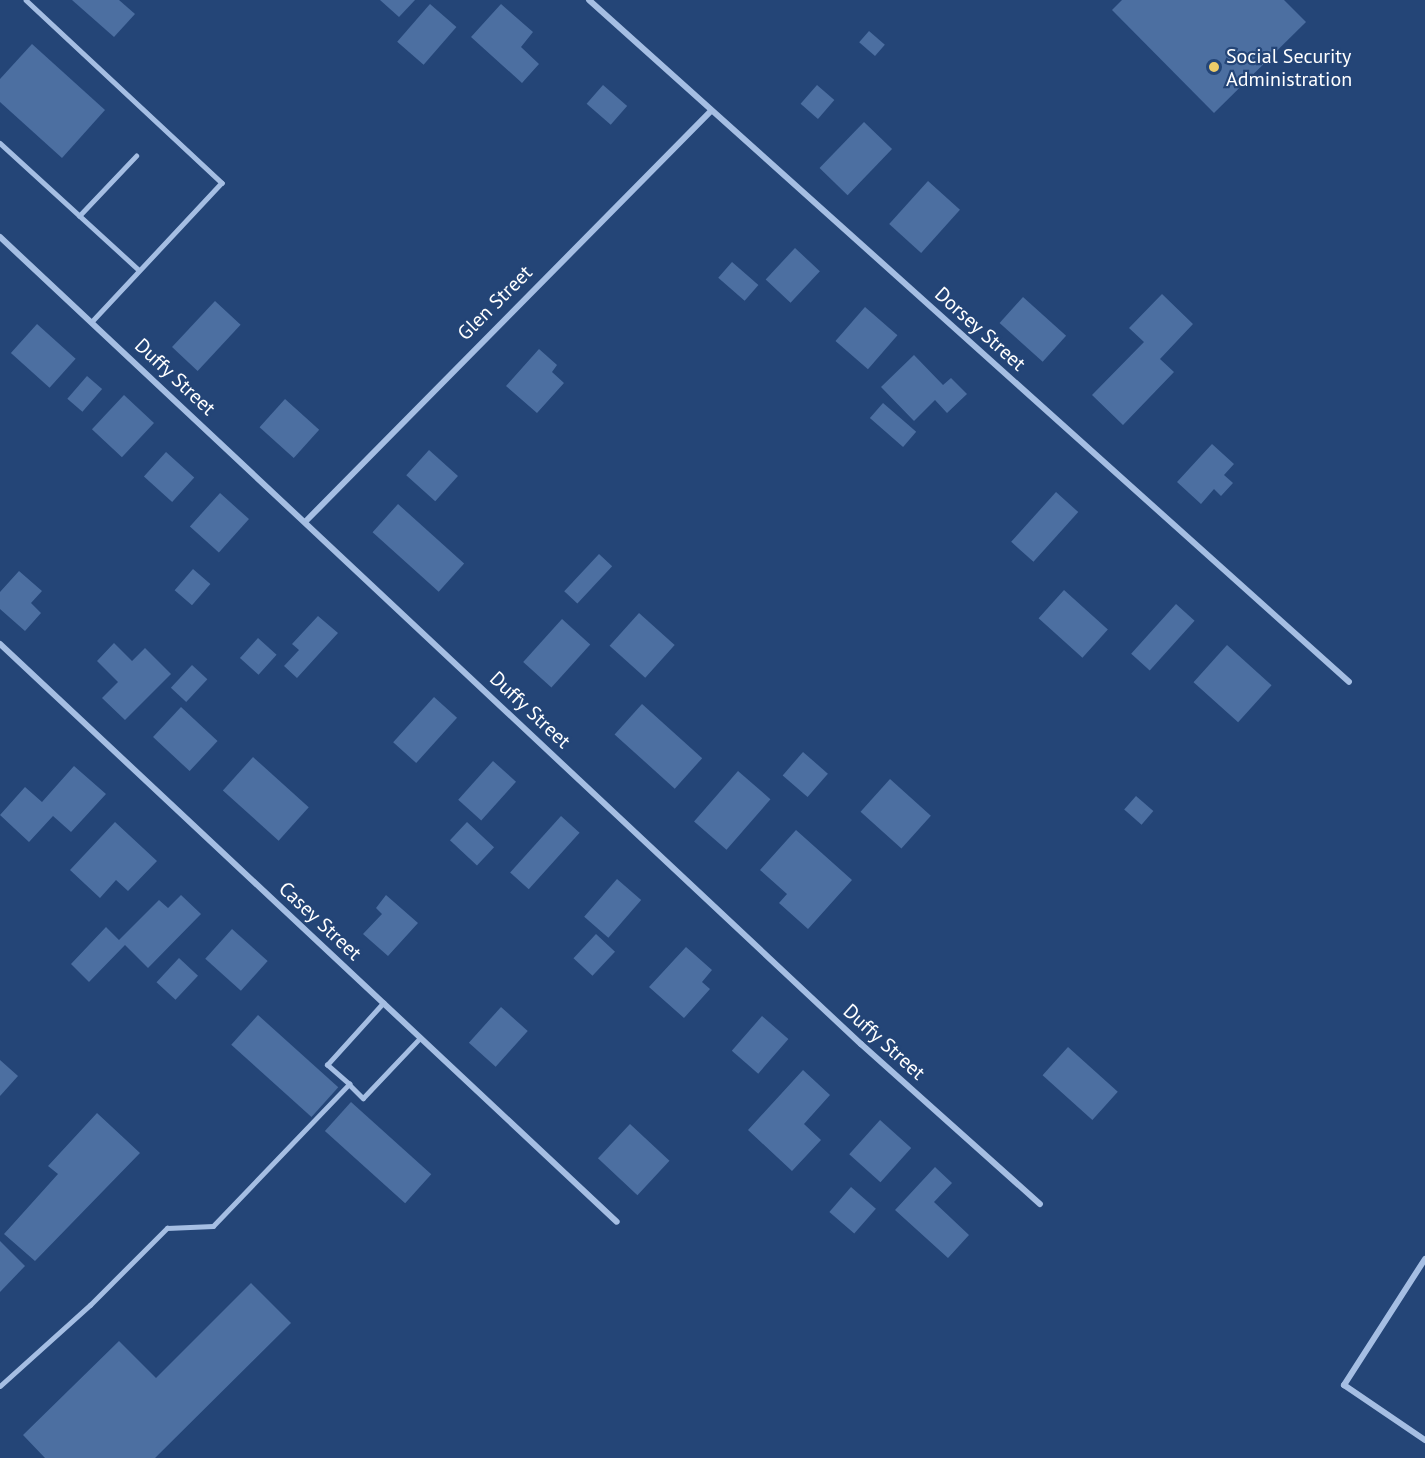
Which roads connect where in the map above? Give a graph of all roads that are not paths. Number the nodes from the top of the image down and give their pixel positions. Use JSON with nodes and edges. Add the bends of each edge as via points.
{"nodes":[{"id":1,"x":26,"y":0,"type":"edge"},
{"id":2,"x":589,"y":0,"type":"edge"},
{"id":3,"x":711,"y":111,"type":"junction"},
{"id":4,"x":0,"y":143,"type":"edge"},
{"id":5,"x":136,"y":156,"type":"dead end"},
{"id":6,"x":80,"y":216,"type":"junction"},
{"id":7,"x":0,"y":237,"type":"edge"},
{"id":8,"x":139,"y":270,"type":"junction"},
{"id":9,"x":92,"y":322,"type":"junction"},
{"id":10,"x":306,"y":521,"type":"junction"},
{"id":11,"x":0,"y":644,"type":"edge"},
{"id":12,"x":1349,"y":682,"type":"dead end"},
{"id":13,"x":383,"y":1003,"type":"junction"},
{"id":14,"x":420,"y":1038,"type":"junction"},
{"id":15,"x":349,"y":1084,"type":"junction"},
{"id":16,"x":1040,"y":1204,"type":"dead end"},
{"id":17,"x":617,"y":1222,"type":"dead end"},
{"id":18,"x":1425,"y":1259,"type":"edge"},
{"id":19,"x":0,"y":1386,"type":"edge"},
{"id":20,"x":1425,"y":1440,"type":"edge"}],
"edges":[{"from":1,"to":8,"type":"lane","via":[[222,183]]},
{"from":2,"to":3,"type":"street","name":"Dorsey Street"},
{"from":3,"to":10,"type":"street","name":"Glen Street"},
{"from":3,"to":12,"type":"street","name":"Dorsey Street"},
{"from":4,"to":6,"type":"lane"},
{"from":5,"to":6,"type":"lane"},
{"from":6,"to":8,"type":"lane"},
{"from":7,"to":9,"type":"street","name":"Duffy Street"},
{"from":8,"to":9,"type":"lane"},
{"from":9,"to":10,"type":"street","name":"Duffy Street"},
{"from":10,"to":16,"type":"street","name":"Duffy Street","via":[[861,1044]]},
{"from":11,"to":13,"type":"street","name":"Casey Street"},
{"from":13,"to":14,"type":"street","name":"Casey Street"},
{"from":13,"to":15,"type":"lane","via":[[327,1065]]},
{"from":14,"to":15,"type":"lane","via":[[363,1098]]},
{"from":14,"to":17,"type":"street","name":"Casey Street"},
{"from":15,"to":19,"type":"lane","via":[[213,1226],[167,1228],[90,1305]]},
{"from":18,"to":20,"type":"street","via":[[1344,1384]]}]}
